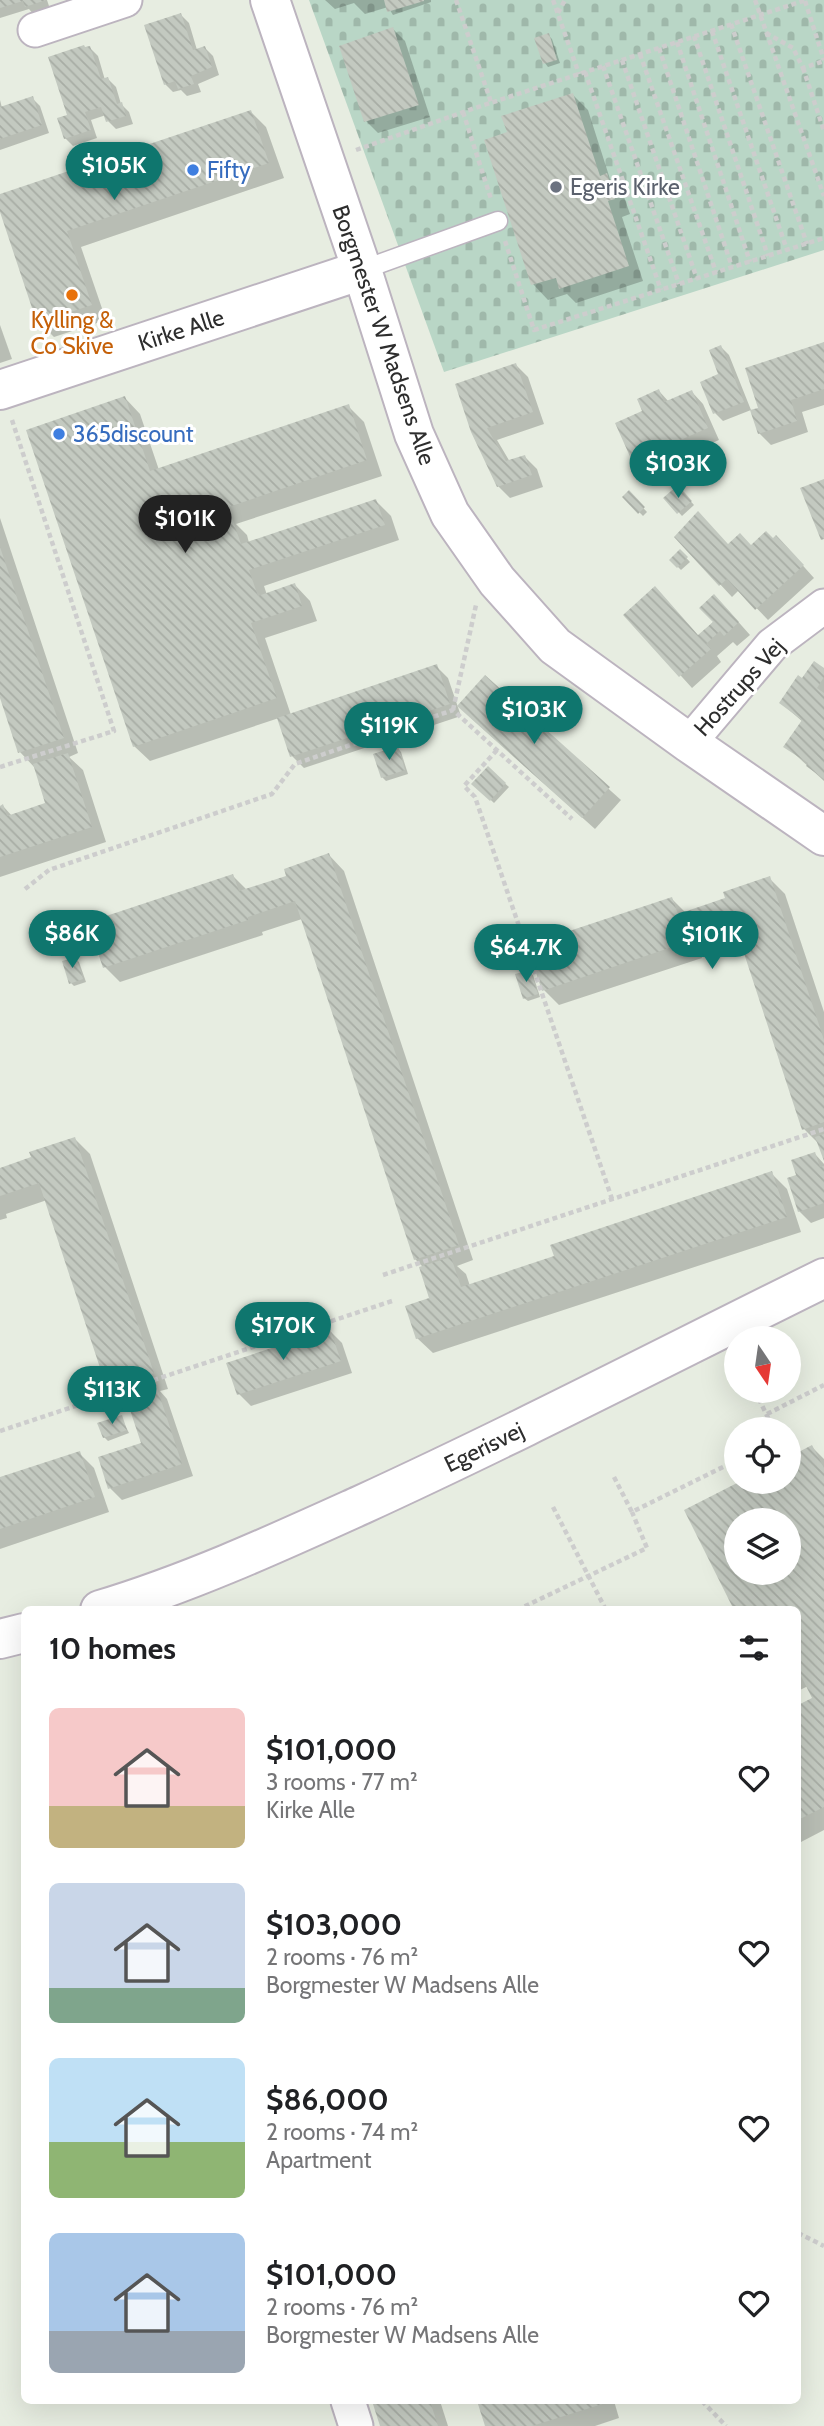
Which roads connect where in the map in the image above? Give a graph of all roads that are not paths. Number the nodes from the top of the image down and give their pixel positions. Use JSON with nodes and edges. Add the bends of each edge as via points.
{"nodes":[{"id":1,"x":125,"y":0,"type":"edge"},
{"id":2,"x":270,"y":0,"type":"edge"},
{"id":3,"x":91,"y":5,"type":"edge"},
{"id":4,"x":35,"y":30,"type":"dead end"},
{"id":5,"x":498,"y":221,"type":"road end"},
{"id":6,"x":362,"y":270,"type":"junction"},
{"id":7,"x":1,"y":390,"type":"edge"},
{"id":8,"x":824,"y":606,"type":"edge"},
{"id":9,"x":689,"y":743,"type":"junction"},
{"id":10,"x":824,"y":836,"type":"edge"},
{"id":11,"x":824,"y":1278,"type":"edge"},
{"id":12,"x":127,"y":1606,"type":"edge"},
{"id":13,"x":21,"y":1634,"type":"edge"},
{"id":14,"x":0,"y":1639,"type":"edge"},
{"id":15,"x":349,"y":2404,"type":"edge"},
{"id":16,"x":356,"y":2426,"type":"edge"}],
"edges":[{"from":1,"to":3,"type":"street"},
{"from":2,"to":6,"type":"street","name":"Borgmester W Madsens Alle"},
{"from":3,"to":4,"type":"street"},
{"from":5,"to":6,"type":"lane"},
{"from":6,"to":7,"type":"street","name":"Kirke Alle"},
{"from":6,"to":9,"type":"street","name":"Borgmester W Madsens Alle","via":[[414,434],[450,514],[497,581],[555,646]]},
{"from":8,"to":9,"type":"street","name":"Hostrups Vej","via":[[772,645]]},
{"from":9,"to":10,"type":"street","name":"Borgmester W Madsens Alle"},
{"from":11,"to":12,"type":"street","name":"Egerisvej","via":[[448,1465]]},
{"from":13,"to":14,"type":"street"},
{"from":15,"to":16,"type":"street"}]}
